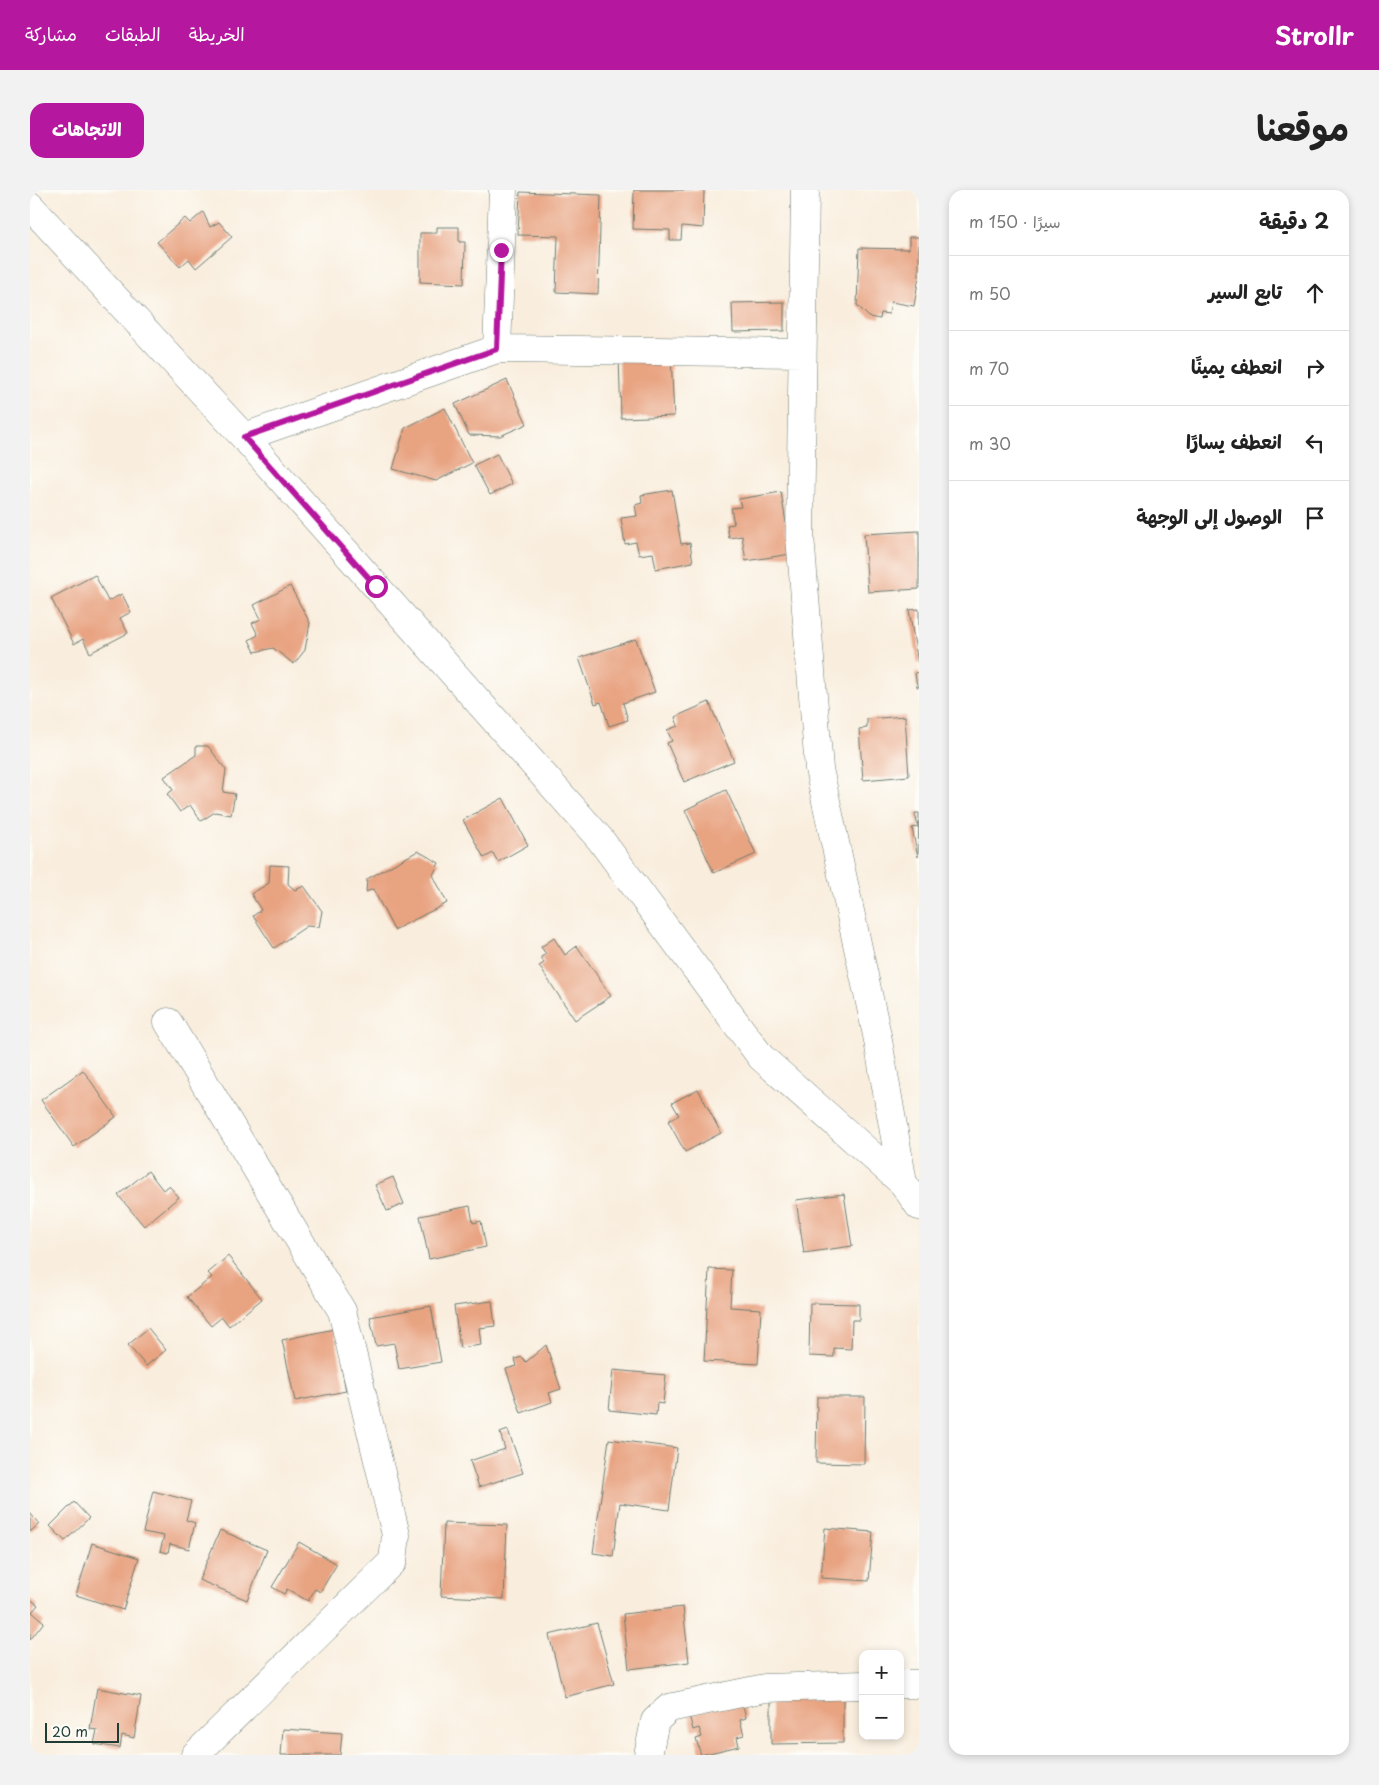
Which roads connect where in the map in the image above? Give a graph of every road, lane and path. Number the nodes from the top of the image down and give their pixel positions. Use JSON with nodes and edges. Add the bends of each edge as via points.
{"nodes":[{"id":1,"x":503,"y":190,"type":"edge"},
{"id":2,"x":805,"y":190,"type":"edge"},
{"id":3,"x":30,"y":206,"type":"edge"},
{"id":4,"x":497,"y":349,"type":"junction"},
{"id":5,"x":802,"y":353,"type":"junction"},
{"id":6,"x":244,"y":437,"type":"junction"},
{"id":7,"x":168,"y":1022,"type":"dead end"},
{"id":8,"x":903,"y":1183,"type":"junction"},
{"id":9,"x":919,"y":1206,"type":"edge"},
{"id":10,"x":904,"y":1684,"type":"edge"},
{"id":11,"x":919,"y":1684,"type":"edge"},
{"id":12,"x":859,"y":1685,"type":"edge"},
{"id":13,"x":195,"y":1755,"type":"edge"},
{"id":14,"x":648,"y":1755,"type":"edge"}],
"edges":[{"from":1,"to":4,"type":"street"},
{"from":2,"to":5,"type":"street"},
{"from":3,"to":6,"type":"street"},
{"from":4,"to":5,"type":"street"},
{"from":4,"to":6,"type":"street"},
{"from":5,"to":8,"type":"street","via":[[800,536],[820,769],[878,1035]]},
{"from":6,"to":8,"type":"street","via":[[600,839],[761,1057]]},
{"from":7,"to":13,"type":"street","via":[[342,1311],[396,1535],[393,1561]]},
{"from":8,"to":9,"type":"street"},
{"from":10,"to":11,"type":"street"},
{"from":12,"to":14,"type":"street","via":[[765,1688],[669,1708],[655,1721]]}]}
